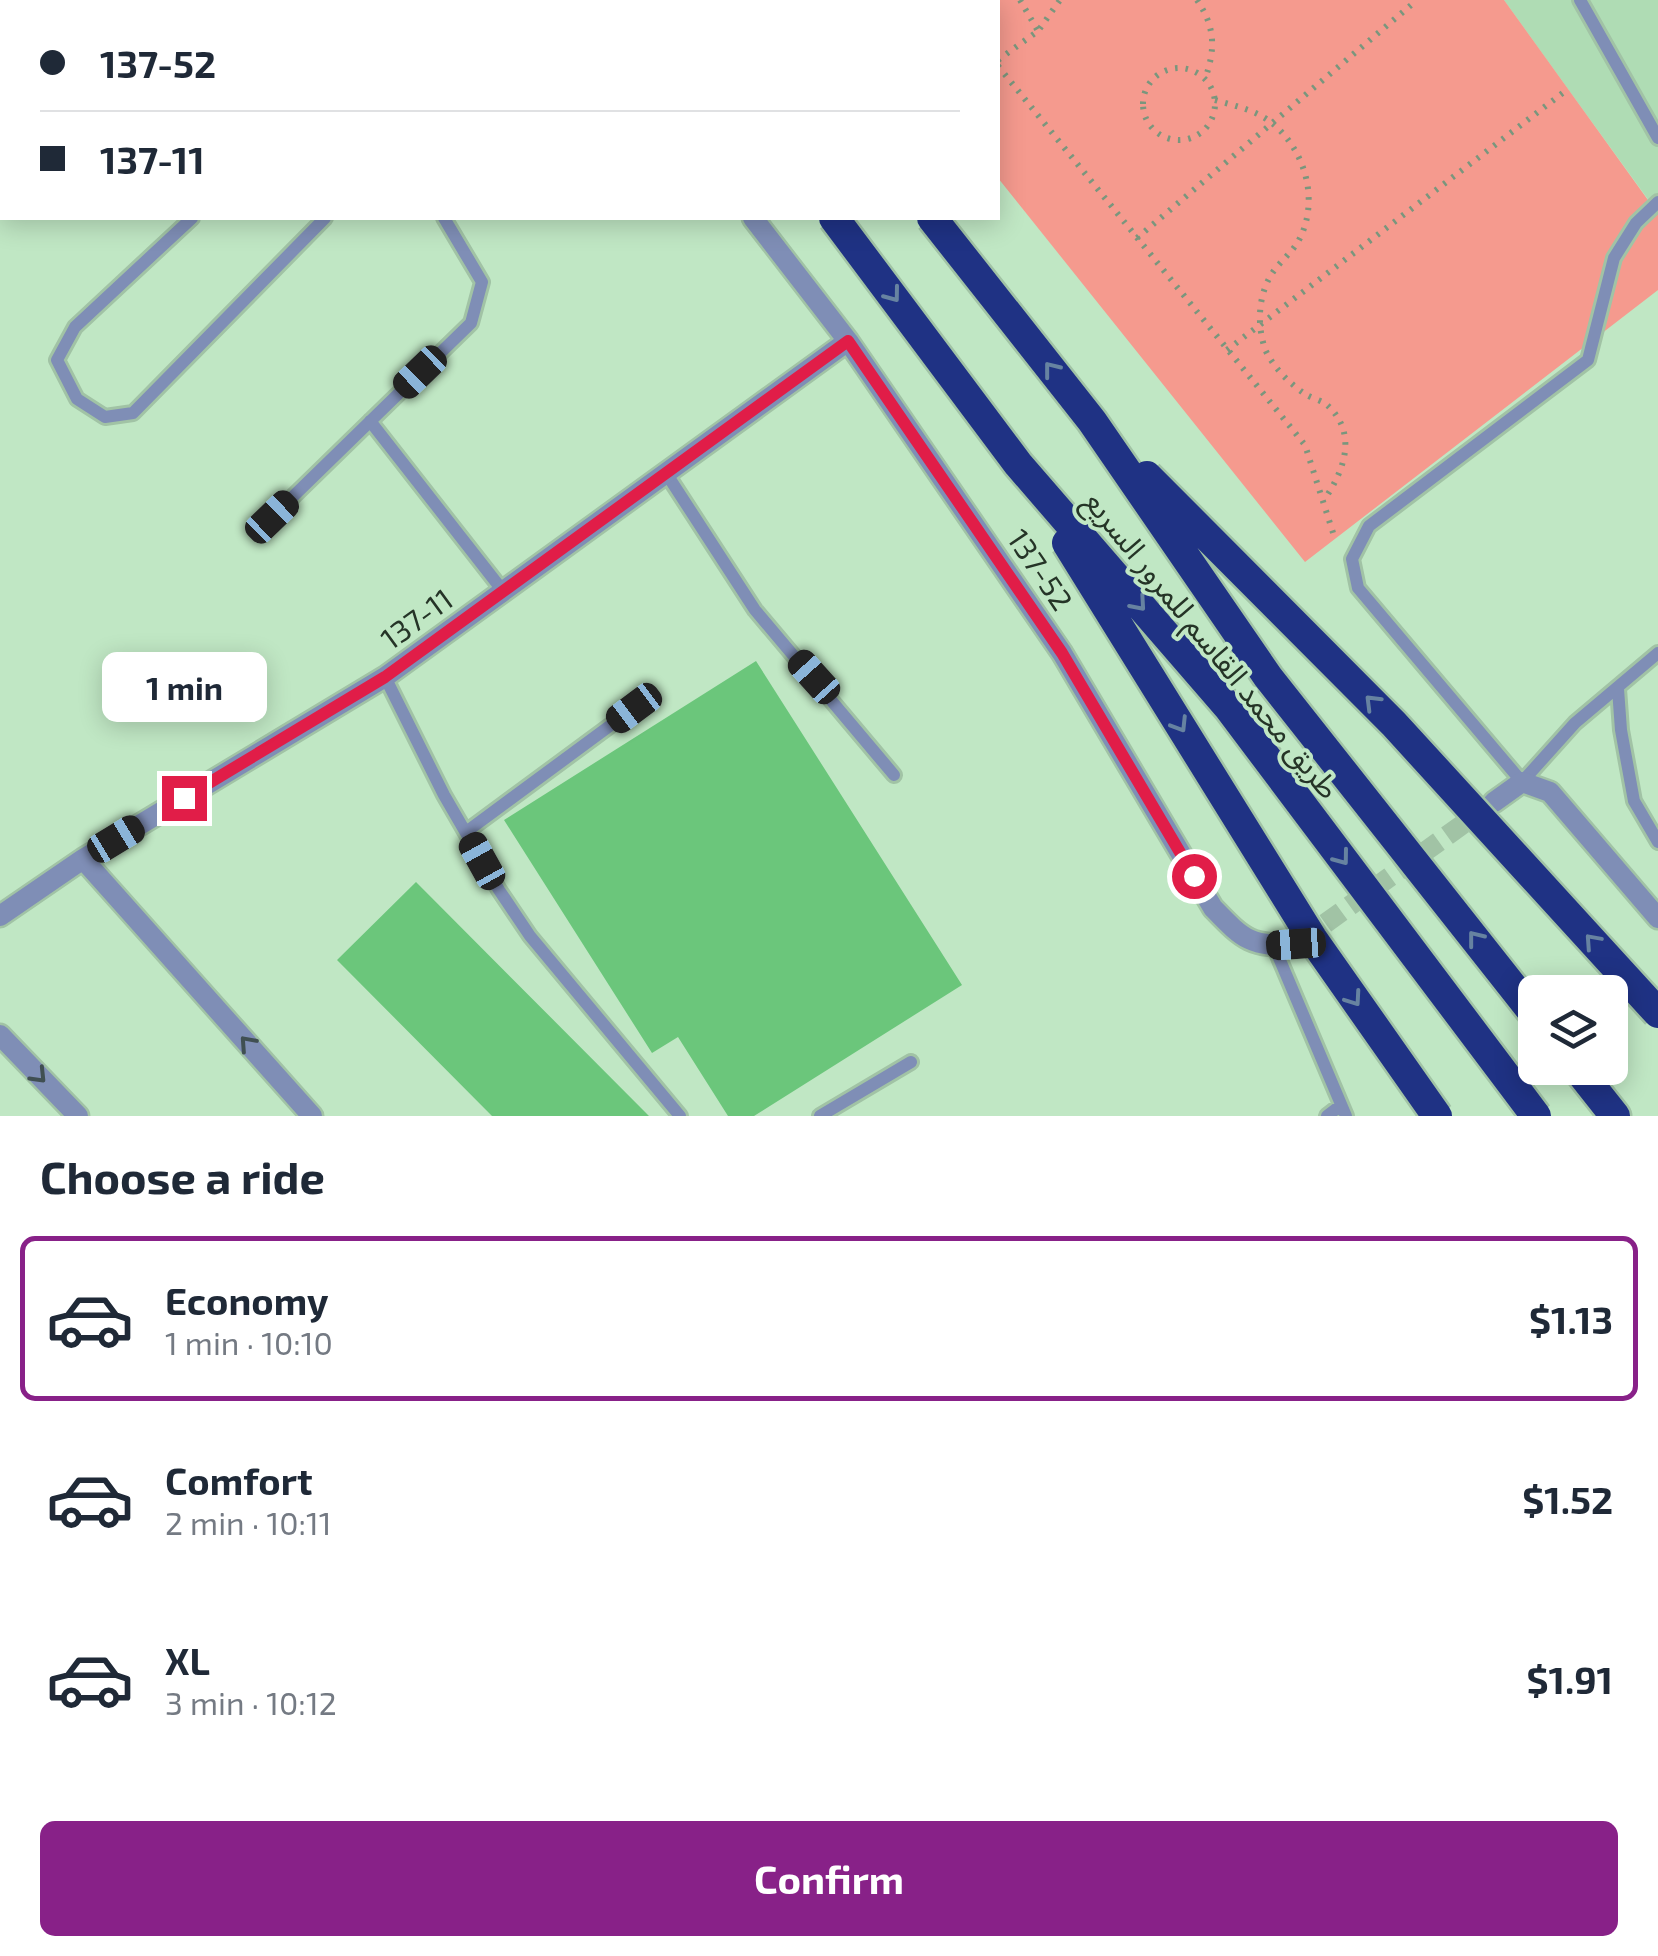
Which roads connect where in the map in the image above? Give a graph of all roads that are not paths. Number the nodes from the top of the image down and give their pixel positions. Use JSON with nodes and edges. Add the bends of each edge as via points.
{"nodes":[{"id":1,"x":1580,"y":0,"type":"edge"},
{"id":2,"x":1658,"y":138,"type":"edge"},
{"id":3,"x":1658,"y":202,"type":"edge"},
{"id":4,"x":190,"y":220,"type":"edge"},
{"id":5,"x":323,"y":220,"type":"edge"},
{"id":6,"x":445,"y":220,"type":"edge"},
{"id":7,"x":756,"y":220,"type":"edge"},
{"id":8,"x":835,"y":220,"type":"edge"},
{"id":9,"x":934,"y":220,"type":"edge"},
{"id":10,"x":848,"y":341,"type":"junction"},
{"id":11,"x":370,"y":421,"type":"junction"},
{"id":12,"x":1092,"y":422,"type":"junction"},
{"id":13,"x":1018,"y":464,"type":"junction"},
{"id":14,"x":666,"y":473,"type":"junction"},
{"id":15,"x":272,"y":517,"type":"dead end"},
{"id":16,"x":503,"y":592,"type":"junction"},
{"id":17,"x":1658,"y":653,"type":"edge"},
{"id":18,"x":385,"y":677,"type":"junction"},
{"id":19,"x":1618,"y":689,"type":"junction"},
{"id":20,"x":634,"y":708,"type":"dead end"},
{"id":21,"x":894,"y":775,"type":"dead end"},
{"id":22,"x":1522,"y":782,"type":"junction"},
{"id":23,"x":1494,"y":802,"type":"tunnel mouth"},
{"id":24,"x":466,"y":832,"type":"junction"},
{"id":25,"x":1658,"y":842,"type":"edge"},
{"id":26,"x":83,"y":860,"type":"junction"},
{"id":27,"x":2,"y":910,"type":"edge"},
{"id":28,"x":1658,"y":918,"type":"edge"},
{"id":29,"x":1296,"y":944,"type":"tunnel mouth"},
{"id":30,"x":1274,"y":946,"type":"junction"},
{"id":31,"x":1518,"y":993,"type":"edge"},
{"id":32,"x":1658,"y":1014,"type":"edge"},
{"id":33,"x":0,"y":1036,"type":"edge"},
{"id":34,"x":912,"y":1062,"type":"dead end"},
{"id":35,"x":1590,"y":1085,"type":"edge"},
{"id":36,"x":1343,"y":1111,"type":"edge"},
{"id":37,"x":78,"y":1116,"type":"edge"},
{"id":38,"x":312,"y":1116,"type":"edge"},
{"id":39,"x":680,"y":1116,"type":"edge"},
{"id":40,"x":820,"y":1116,"type":"edge"},
{"id":41,"x":1326,"y":1116,"type":"edge"},
{"id":42,"x":1437,"y":1116,"type":"edge"},
{"id":43,"x":1536,"y":1116,"type":"edge"},
{"id":44,"x":1615,"y":1116,"type":"edge"}],
"edges":[{"from":1,"to":2,"type":"lane"},
{"from":3,"to":22,"type":"lane","via":[[1614,258],[1588,360],[1369,526],[1352,559],[1358,588]]},
{"from":4,"to":5,"type":"lane","via":[[75,326],[57,360],[77,399],[104,417],[133,413]]},
{"from":6,"to":11,"type":"lane","via":[[482,282],[471,323]]},
{"from":7,"to":10,"type":"street","name":"137-52"},
{"from":8,"to":13,"type":"highway","name":"طريق محمد القاسم للمرور السريع","one_way":true,"bridge":true},
{"from":12,"to":9,"type":"highway","name":"طريق محمد القاسم للمرور السريع","one_way":true,"bridge":true},
{"from":10,"to":14,"type":"street","name":"137-11"},
{"from":10,"to":30,"type":"street","name":"137-52","via":[[1062,653],[1213,908],[1243,938]]},
{"from":11,"to":15,"type":"lane"},
{"from":11,"to":16,"type":"lane"},
{"from":31,"to":12,"type":"highway","name":"طريق محمد القاسم للمرور السريع","one_way":true,"bridge":true,"via":[[1268,677]]},
{"from":32,"to":12,"type":"highway","one_way":true,"bridge":true,"via":[[1394,724]]},
{"from":13,"to":42,"type":"highway","one_way":true,"bridge":true,"via":[[1312,938]]},
{"from":13,"to":43,"type":"highway","name":"طريق محمد القاسم للمرور السريع","one_way":true,"bridge":true,"via":[[1229,708]]},
{"from":14,"to":16,"type":"street","name":"137-11"},
{"from":14,"to":21,"type":"lane","via":[[755,610]]},
{"from":16,"to":18,"type":"street","name":"137-11"},
{"from":17,"to":19,"type":"lane"},
{"from":18,"to":24,"type":"lane"},
{"from":18,"to":26,"type":"street","name":"137-11"},
{"from":19,"to":22,"type":"lane","via":[[1575,723]]},
{"from":19,"to":25,"type":"lane","via":[[1634,801]]},
{"from":20,"to":24,"type":"lane"},
{"from":22,"to":23,"type":"street"},
{"from":22,"to":28,"type":"street","via":[[1550,792]]},
{"from":24,"to":39,"type":"lane","via":[[530,936]]},
{"from":26,"to":27,"type":"street","name":"137-11"},
{"from":38,"to":26,"type":"street","one_way":true},
{"from":29,"to":30,"type":"street"},
{"from":30,"to":36,"type":"lane"},
{"from":33,"to":37,"type":"street","one_way":true},
{"from":34,"to":40,"type":"lane"},
{"from":35,"to":44,"type":"highway"},
{"from":36,"to":41,"type":"lane"}]}
